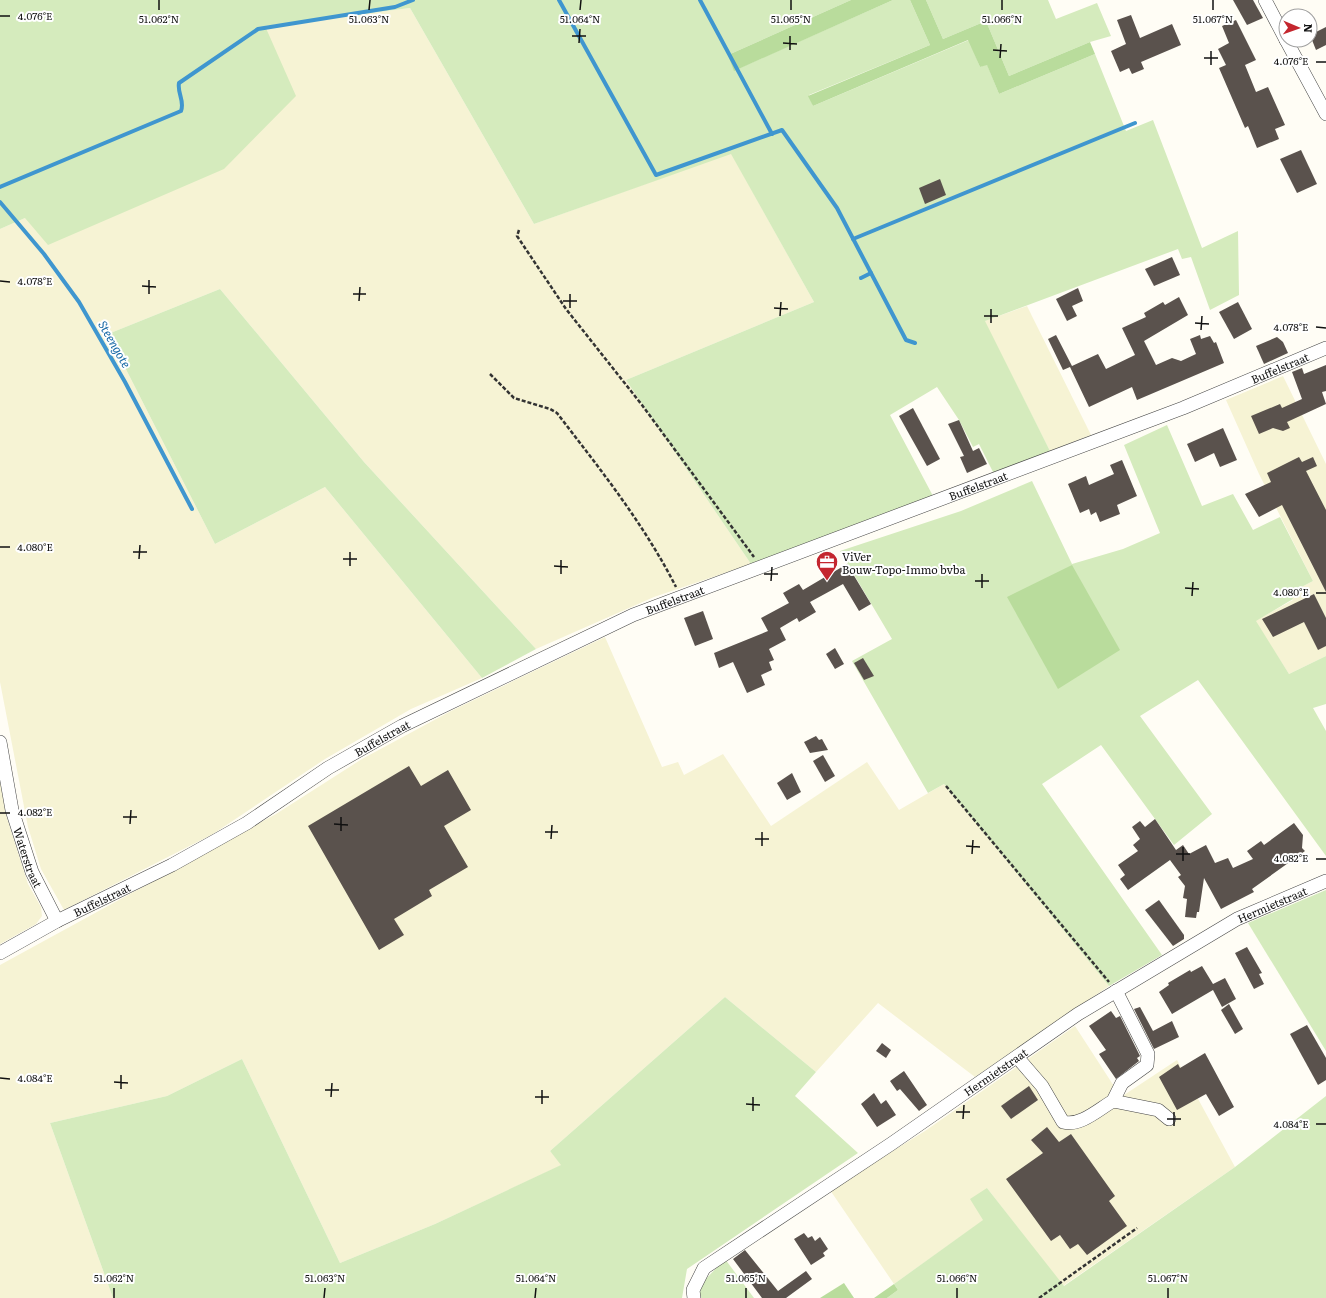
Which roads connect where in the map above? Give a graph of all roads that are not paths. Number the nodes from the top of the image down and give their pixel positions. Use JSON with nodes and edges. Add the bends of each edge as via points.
{"nodes":[{"id":1,"x":1264,"y":0,"type":"edge"},
{"id":2,"x":1278,"y":25,"type":"edge"},
{"id":3,"x":1290,"y":48,"type":"edge"},
{"id":4,"x":1326,"y":114,"type":"edge"},
{"id":5,"x":1326,"y":348,"type":"edge"},
{"id":6,"x":0,"y":742,"type":"edge"},
{"id":7,"x":1326,"y":880,"type":"edge"},
{"id":8,"x":58,"y":921,"type":"junction"},
{"id":9,"x":0,"y":953,"type":"edge"},
{"id":10,"x":1116,"y":991,"type":"junction"},
{"id":11,"x":1017,"y":1057,"type":"junction"},
{"id":12,"x":1113,"y":1101,"type":"junction"},
{"id":13,"x":1169,"y":1119,"type":"dead end"},
{"id":14,"x":694,"y":1298,"type":"edge"}],
"edges":[{"from":1,"to":2,"type":"street"},
{"from":3,"to":4,"type":"street"},
{"from":5,"to":8,"type":"street","name":"Buffelstraat","via":[[1183,408],[634,615],[402,726],[328,768],[248,823],[172,865]]},
{"from":6,"to":8,"type":"street","name":"Waterstraat","via":[[12,810],[32,872]]},
{"from":7,"to":10,"type":"street","name":"Hermietstraat","via":[[1237,919]]},
{"from":8,"to":9,"type":"street","name":"Buffelstraat"},
{"from":10,"to":11,"type":"street","name":"Hermietstraat"},
{"from":10,"to":12,"type":"street","via":[[1148,1054],[1147,1065],[1122,1083]]},
{"from":11,"to":12,"type":"street","via":[[1042,1086],[1063,1122],[1071,1124],[1080,1121]]},
{"from":11,"to":14,"type":"street","name":"Hermietstraat","via":[[704,1268],[693,1290]]},
{"from":12,"to":13,"type":"street","via":[[1158,1110]]}]}
